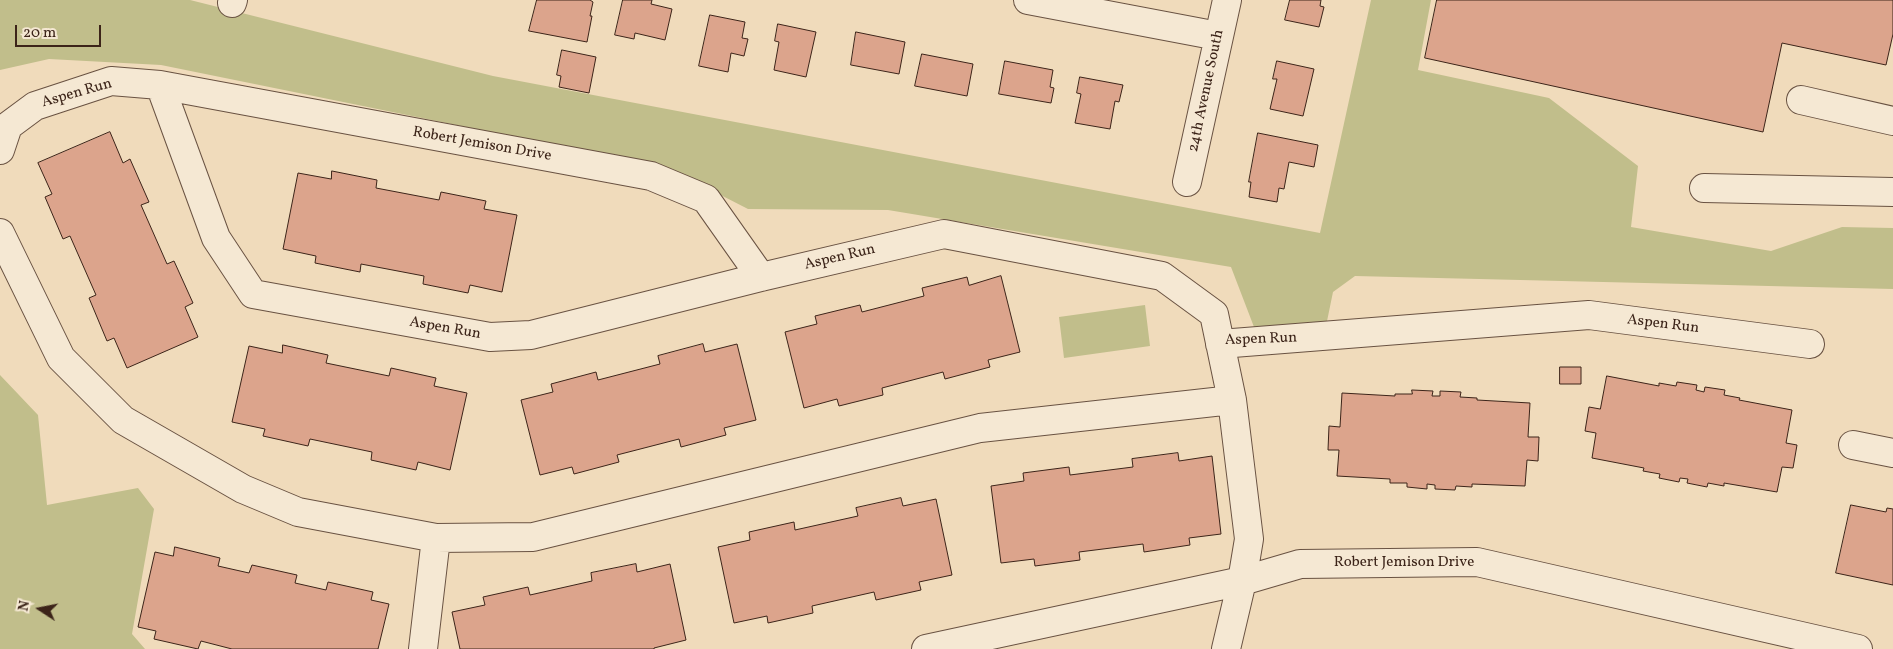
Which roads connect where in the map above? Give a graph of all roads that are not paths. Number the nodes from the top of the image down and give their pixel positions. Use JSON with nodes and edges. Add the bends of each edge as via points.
{"nodes":[{"id":1,"x":1028,"y":0,"type":"edge"},
{"id":2,"x":1227,"y":0,"type":"edge"},
{"id":3,"x":1218,"y":36,"type":"junction"},
{"id":4,"x":160,"y":86,"type":"junction"},
{"id":5,"x":1801,"y":100,"type":"dead end"},
{"id":6,"x":1893,"y":121,"type":"edge"},
{"id":7,"x":0,"y":150,"type":"edge"},
{"id":8,"x":1187,"y":182,"type":"dead end"},
{"id":9,"x":1704,"y":188,"type":"dead end"},
{"id":10,"x":1893,"y":192,"type":"edge"},
{"id":11,"x":0,"y":233,"type":"edge"},
{"id":12,"x":761,"y":277,"type":"junction"},
{"id":13,"x":1220,"y":344,"type":"junction"},
{"id":14,"x":1810,"y":344,"type":"dead end"},
{"id":15,"x":1232,"y":400,"type":"junction"},
{"id":16,"x":1853,"y":445,"type":"dead end"},
{"id":17,"x":1893,"y":453,"type":"edge"},
{"id":18,"x":436,"y":538,"type":"junction"},
{"id":19,"x":1242,"y":581,"type":"junction"},
{"id":20,"x":1025,"y":639,"type":"edge"},
{"id":21,"x":423,"y":649,"type":"edge"},
{"id":22,"x":926,"y":649,"type":"edge"},
{"id":23,"x":1226,"y":649,"type":"edge"},
{"id":24,"x":1858,"y":649,"type":"edge"}],
"edges":[{"from":1,"to":3,"type":"street"},
{"from":2,"to":3,"type":"street","name":"24th Avenue South"},
{"from":3,"to":8,"type":"street","name":"24th Avenue South"},
{"from":4,"to":7,"type":"street","name":"Aspen Run","via":[[111,81],[35,106],[8,126]]},
{"from":4,"to":12,"type":"street","name":"Robert Jemison Drive","via":[[651,176],[706,199]]},
{"from":4,"to":12,"type":"street","name":"Aspen Run","via":[[216,238],[253,294],[490,337],[531,335]]},
{"from":5,"to":6,"type":"street"},
{"from":9,"to":10,"type":"street"},
{"from":11,"to":18,"type":"street","via":[[61,358],[123,420],[242,489],[298,512]]},
{"from":12,"to":13,"type":"street","name":"Aspen Run","via":[[944,234],[1162,276],[1214,314]]},
{"from":13,"to":14,"type":"street","name":"Aspen Run","via":[[1589,315]]},
{"from":13,"to":15,"type":"street"},
{"from":15,"to":18,"type":"street","via":[[980,428],[533,537]]},
{"from":15,"to":19,"type":"street","via":[[1249,538]]},
{"from":16,"to":17,"type":"street"},
{"from":18,"to":21,"type":"street"},
{"from":19,"to":20,"type":"street"},
{"from":19,"to":23,"type":"street"},
{"from":19,"to":24,"type":"street","name":"Robert Jemison Drive","via":[[1300,564],[1477,562]]},
{"from":20,"to":22,"type":"street"}]}
